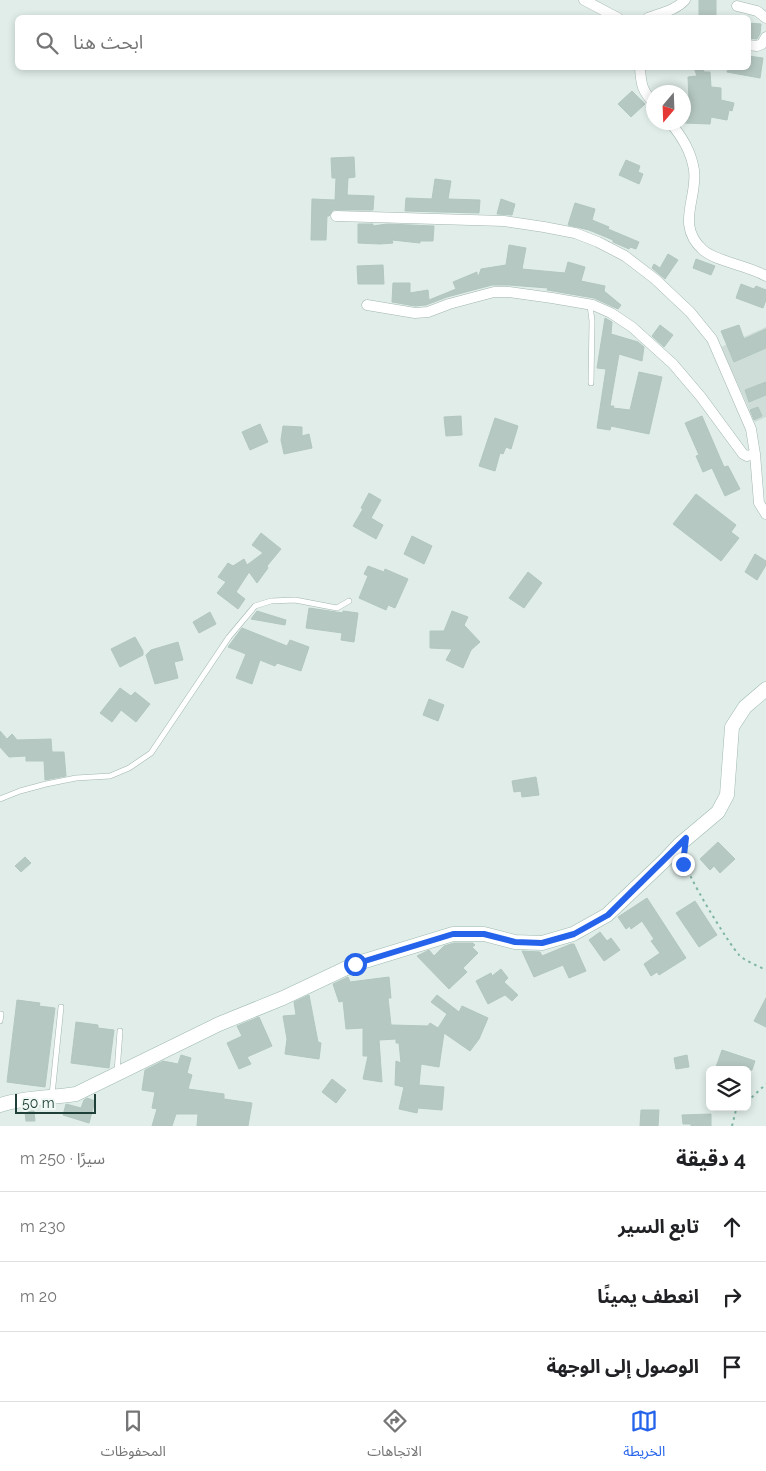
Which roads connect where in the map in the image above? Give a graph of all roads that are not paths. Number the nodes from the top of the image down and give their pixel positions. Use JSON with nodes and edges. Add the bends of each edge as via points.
{"nodes":[{"id":1,"x":584,"y":0,"type":"edge"},
{"id":2,"x":685,"y":0,"type":"edge"},
{"id":3,"x":737,"y":6,"type":"dead end"},
{"id":4,"x":612,"y":15,"type":"edge"},
{"id":5,"x":656,"y":15,"type":"edge"},
{"id":6,"x":766,"y":18,"type":"edge"},
{"id":7,"x":766,"y":37,"type":"edge"},
{"id":8,"x":751,"y":45,"type":"edge"},
{"id":9,"x":640,"y":70,"type":"edge"},
{"id":10,"x":646,"y":95,"type":"edge"},
{"id":11,"x":676,"y":130,"type":"edge"},
{"id":12,"x":336,"y":216,"type":"dead end"},
{"id":13,"x":766,"y":276,"type":"edge"},
{"id":14,"x":367,"y":305,"type":"dead end"},
{"id":15,"x":590,"y":305,"type":"junction"},
{"id":16,"x":591,"y":383,"type":"dead end"},
{"id":17,"x":755,"y":454,"type":"junction"},
{"id":18,"x":766,"y":514,"type":"edge"},
{"id":19,"x":349,"y":602,"type":"dead end"},
{"id":20,"x":766,"y":689,"type":"edge"},
{"id":21,"x":0,"y":799,"type":"edge"},
{"id":22,"x":60,"y":1007,"type":"dead end"},
{"id":23,"x":1,"y":1014,"type":"edge"},
{"id":24,"x":0,"y":1021,"type":"edge"},
{"id":25,"x":120,"y":1031,"type":"dead end"},
{"id":26,"x":117,"y":1075,"type":"junction"},
{"id":27,"x":52,"y":1098,"type":"junction"},
{"id":28,"x":0,"y":1105,"type":"edge"}],
"edges":[{"from":1,"to":4,"type":"street"},
{"from":2,"to":5,"type":"street"},
{"from":3,"to":6,"type":"street","via":[[757,10]]},
{"from":7,"to":8,"type":"street","via":[[762,44]]},
{"from":9,"to":10,"type":"street"},
{"from":11,"to":13,"type":"street","via":[[690,152],[694,171],[688,216],[695,241],[712,256]]},
{"from":12,"to":17,"type":"street","via":[[512,222],[575,233],[625,256],[690,312],[712,339],[750,429]]},
{"from":14,"to":15,"type":"street","via":[[428,312],[494,292]]},
{"from":15,"to":16,"type":"lane"},
{"from":15,"to":17,"type":"street","via":[[611,313],[632,327],[674,364],[743,454]]},
{"from":17,"to":18,"type":"street","via":[[759,504]]},
{"from":19,"to":21,"type":"lane","via":[[336,608],[295,600],[271,601],[255,606],[229,637],[151,754],[110,776],[46,784]]},
{"from":20,"to":26,"type":"street","via":[[745,707],[732,727],[727,795],[718,812],[686,838],[608,915],[574,934],[542,943],[515,942],[484,934],[453,934],[355,964],[219,1024]]},
{"from":22,"to":27,"type":"lane"},
{"from":23,"to":24,"type":"lane"},
{"from":25,"to":26,"type":"lane"},
{"from":26,"to":27,"type":"street","via":[[76,1094]]},
{"from":27,"to":28,"type":"street","via":[[18,1099]]}]}
